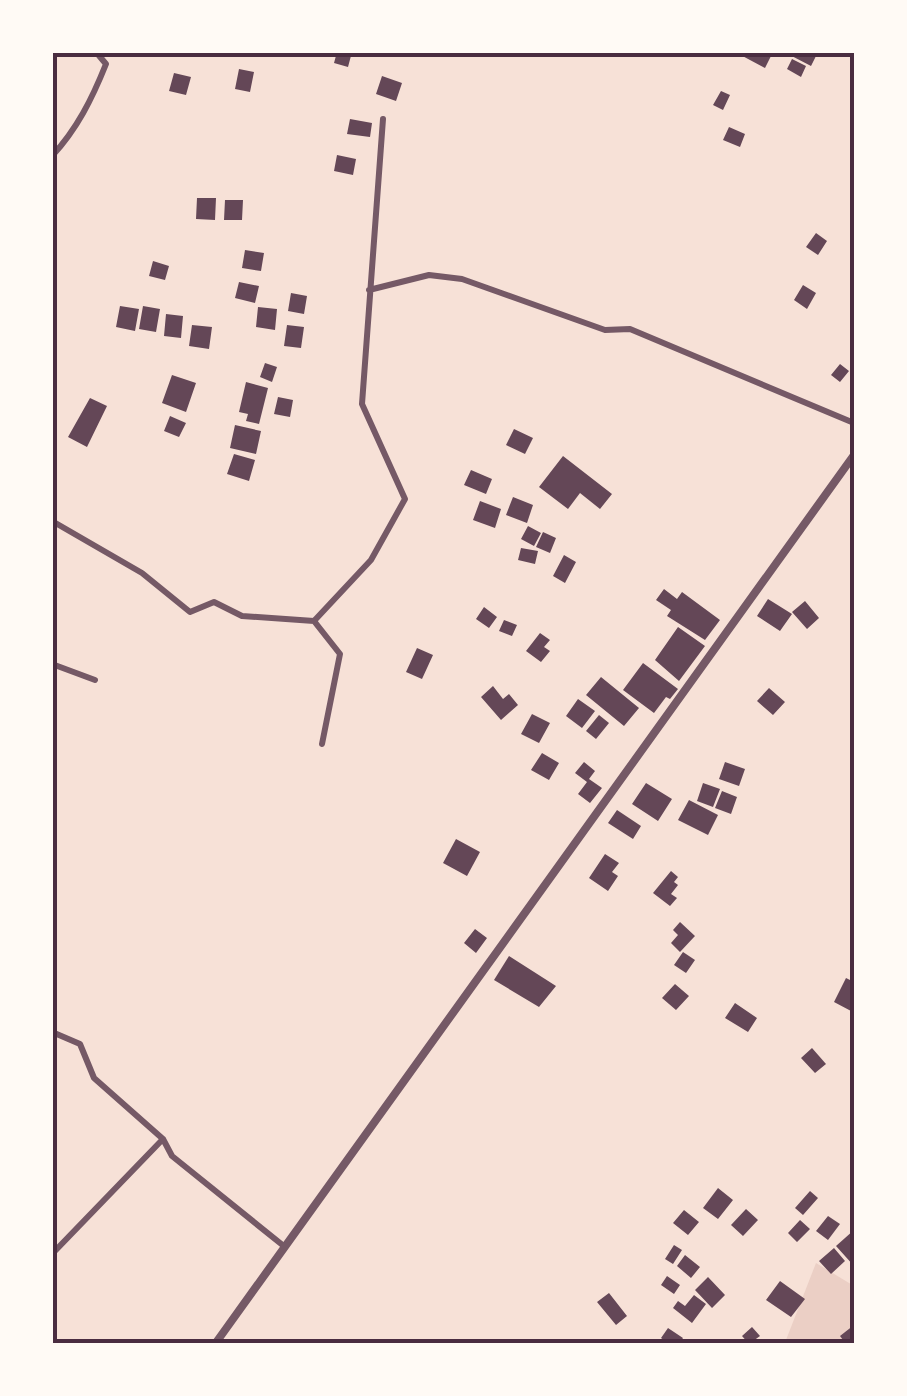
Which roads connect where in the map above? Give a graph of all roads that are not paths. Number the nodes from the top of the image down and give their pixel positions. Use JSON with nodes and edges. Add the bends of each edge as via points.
{"nodes":[{"id":1,"x":96,"y":52,"type":"edge"},
{"id":2,"x":383,"y":119,"type":"dead end"},
{"id":3,"x":52,"y":156,"type":"edge"},
{"id":4,"x":369,"y":290,"type":"junction"},
{"id":5,"x":854,"y":422,"type":"edge"},
{"id":6,"x":854,"y":455,"type":"edge"},
{"id":7,"x":52,"y":521,"type":"edge"},
{"id":8,"x":314,"y":621,"type":"junction"},
{"id":9,"x":52,"y":664,"type":"edge"},
{"id":10,"x":94,"y":680,"type":"dead end"},
{"id":11,"x":322,"y":744,"type":"dead end"},
{"id":12,"x":52,"y":1032,"type":"edge"},
{"id":13,"x":163,"y":1139,"type":"junction"},
{"id":14,"x":285,"y":1247,"type":"junction"},
{"id":15,"x":52,"y":1254,"type":"edge"},
{"id":16,"x":215,"y":1344,"type":"edge"}],
"edges":[{"from":1,"to":3,"type":"street","via":[[106,64],[91,101]]},
{"from":2,"to":4,"type":"street"},
{"from":4,"to":5,"type":"street","via":[[429,274],[462,279],[605,330],[630,329]]},
{"from":4,"to":8,"type":"street","via":[[362,404],[405,499],[371,560]]},
{"from":6,"to":14,"type":"street"},
{"from":7,"to":8,"type":"street","via":[[142,573],[190,612],[214,602],[242,616]]},
{"from":8,"to":11,"type":"street","via":[[340,654]]},
{"from":9,"to":10,"type":"street"},
{"from":12,"to":13,"type":"street","via":[[80,1044],[94,1078]]},
{"from":13,"to":14,"type":"street","via":[[172,1156]]},
{"from":13,"to":15,"type":"street"},
{"from":14,"to":16,"type":"street"}]}
